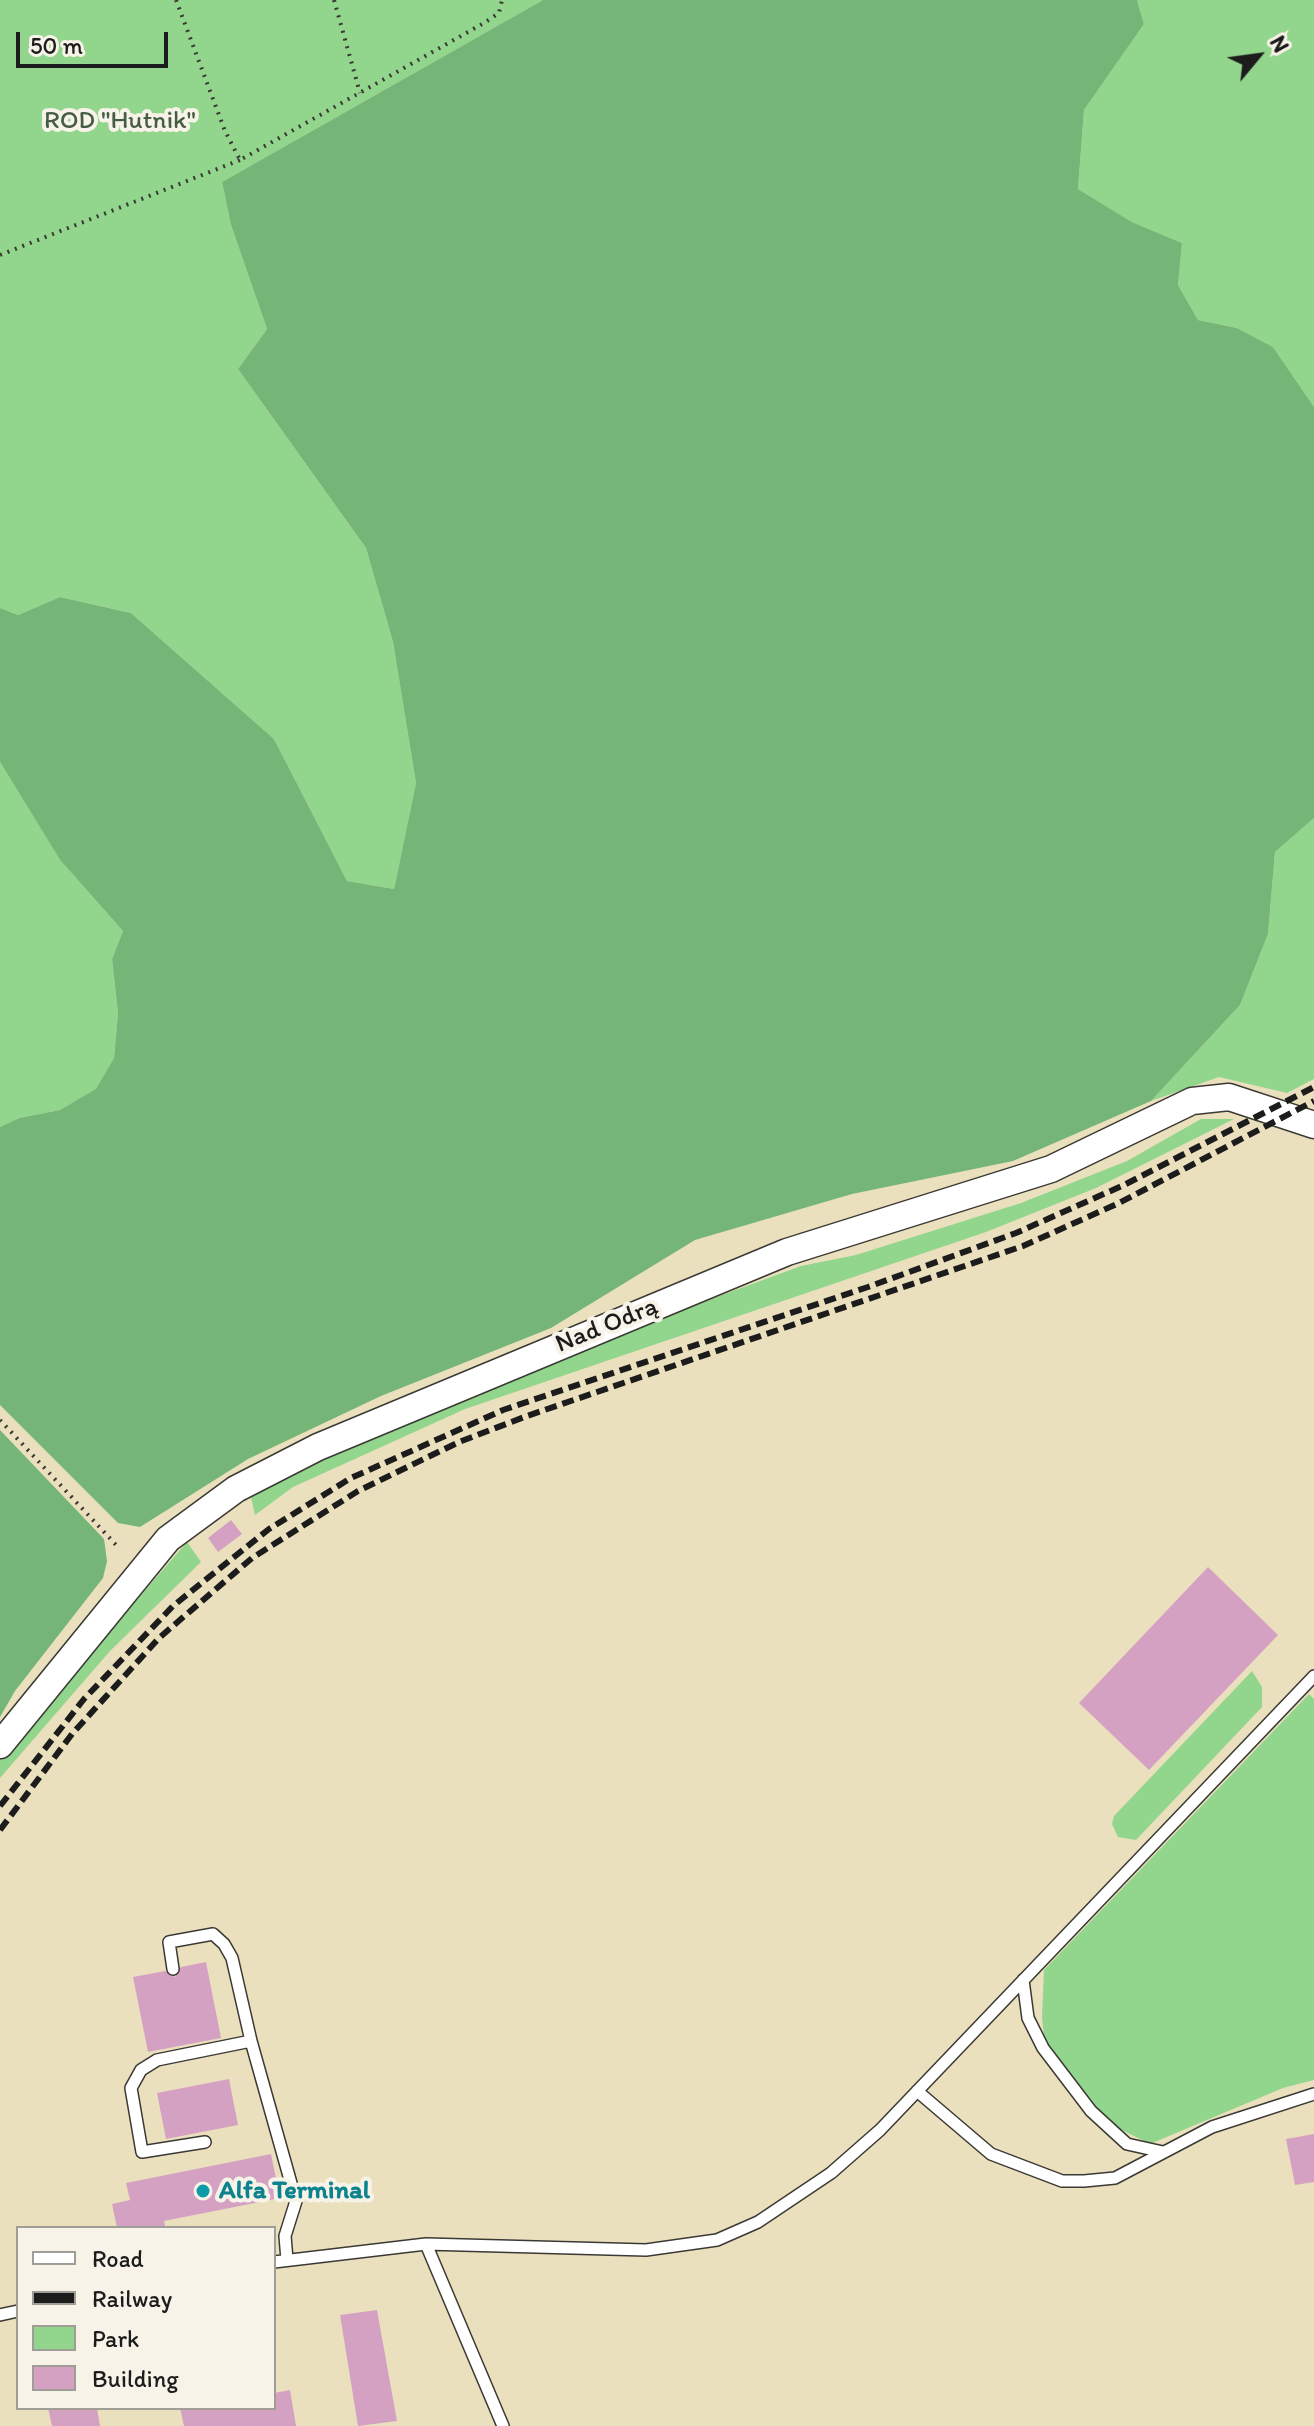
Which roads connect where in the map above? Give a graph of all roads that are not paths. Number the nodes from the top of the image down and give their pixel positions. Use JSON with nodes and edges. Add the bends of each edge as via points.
{"nodes":[{"id":1,"x":1314,"y":1125,"type":"edge"},
{"id":2,"x":1314,"y":1676,"type":"edge"},
{"id":3,"x":0,"y":1745,"type":"edge"},
{"id":4,"x":173,"y":1969,"type":"dead end"},
{"id":5,"x":1023,"y":1980,"type":"junction"},
{"id":6,"x":251,"y":2041,"type":"junction"},
{"id":7,"x":917,"y":2091,"type":"junction"},
{"id":8,"x":1314,"y":2094,"type":"edge"},
{"id":9,"x":205,"y":2142,"type":"dead end"},
{"id":10,"x":1163,"y":2152,"type":"junction"},
{"id":11,"x":426,"y":2244,"type":"junction"},
{"id":12,"x":287,"y":2260,"type":"junction"},
{"id":13,"x":276,"y":2262,"type":"edge"},
{"id":14,"x":503,"y":2426,"type":"edge"}],
"edges":[{"from":1,"to":3,"type":"street","name":"Nad Odrą","via":[[1229,1097],[1192,1101],[1041,1173],[787,1252],[318,1447],[236,1489],[168,1539]]},
{"from":2,"to":5,"type":"lane"},
{"from":4,"to":6,"type":"lane","via":[[169,1942],[213,1934],[224,1944]]},
{"from":5,"to":7,"type":"lane"},
{"from":5,"to":10,"type":"lane","via":[[1028,2018],[1043,2048],[1091,2111],[1127,2144]]},
{"from":6,"to":9,"type":"lane","via":[[157,2060],[141,2070],[131,2088],[142,2152]]},
{"from":6,"to":12,"type":"lane","via":[[296,2201],[285,2236]]},
{"from":7,"to":10,"type":"lane","via":[[991,2154],[1062,2181],[1115,2178]]},
{"from":7,"to":11,"type":"lane","via":[[831,2173],[758,2222],[717,2240],[646,2250]]},
{"from":8,"to":10,"type":"lane","via":[[1212,2127]]},
{"from":11,"to":12,"type":"lane"},
{"from":11,"to":14,"type":"lane"},
{"from":12,"to":13,"type":"lane"}]}
